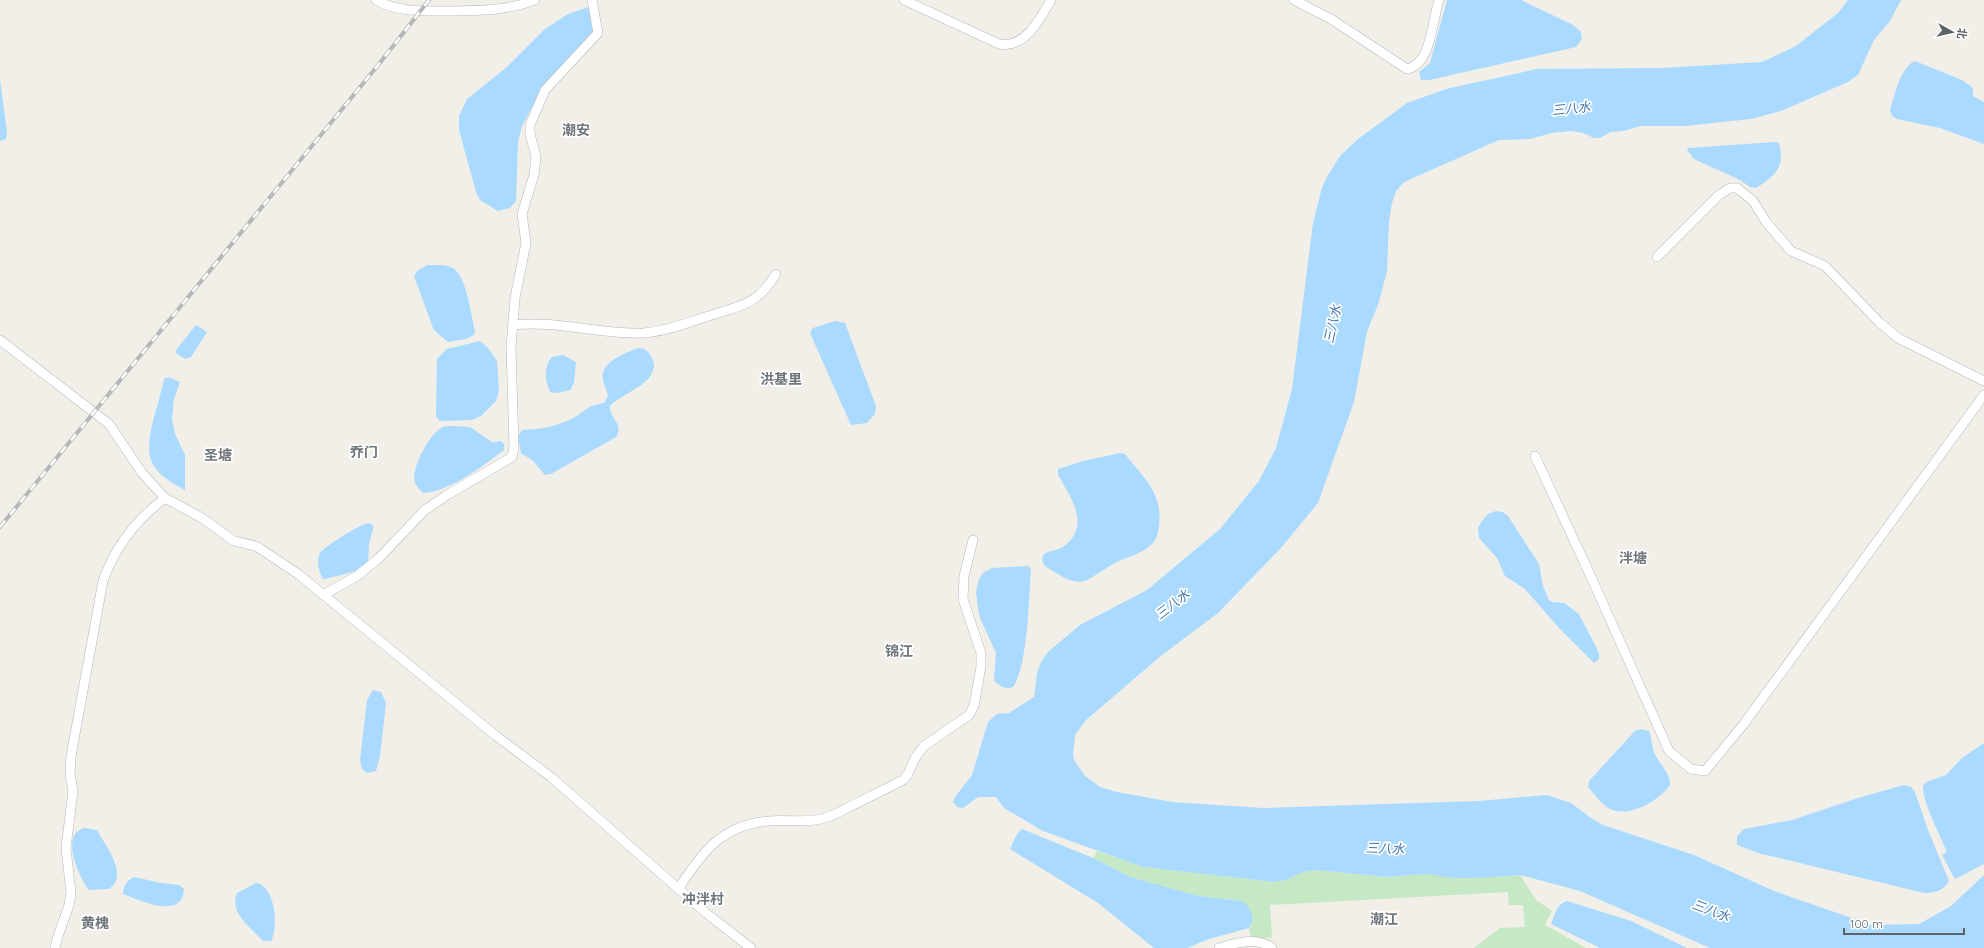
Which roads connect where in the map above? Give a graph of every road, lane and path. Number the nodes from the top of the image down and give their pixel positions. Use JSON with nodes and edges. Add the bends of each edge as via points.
{"nodes":[{"id":1,"x":376,"y":0,"type":"edge"},
{"id":2,"x":535,"y":0,"type":"edge"},
{"id":3,"x":592,"y":0,"type":"edge"},
{"id":4,"x":904,"y":0,"type":"edge"},
{"id":5,"x":1051,"y":0,"type":"edge"},
{"id":6,"x":1294,"y":0,"type":"edge"},
{"id":7,"x":1439,"y":0,"type":"edge"},
{"id":8,"x":1657,"y":257,"type":"dead end"},
{"id":9,"x":776,"y":274,"type":"dead end"},
{"id":10,"x":513,"y":325,"type":"junction"},
{"id":11,"x":0,"y":340,"type":"edge"},
{"id":12,"x":1984,"y":381,"type":"edge"},
{"id":13,"x":1984,"y":395,"type":"edge"},
{"id":14,"x":1535,"y":456,"type":"dead end"},
{"id":15,"x":165,"y":498,"type":"junction"},
{"id":16,"x":974,"y":540,"type":"dead end"},
{"id":17,"x":323,"y":595,"type":"junction"},
{"id":18,"x":679,"y":888,"type":"junction"},
{"id":19,"x":55,"y":948,"type":"edge"},
{"id":20,"x":751,"y":948,"type":"edge"},
{"id":21,"x":1219,"y":948,"type":"edge"},
{"id":22,"x":1272,"y":948,"type":"edge"}],
"edges":[{"from":1,"to":2,"type":"street","via":[[400,9],[423,12],[494,10]]},
{"from":3,"to":10,"type":"street","via":[[598,33],[545,90],[530,125],[536,157],[534,175],[522,214],[526,243],[516,288]]},
{"from":4,"to":5,"type":"street","via":[[1006,45],[1024,37],[1040,20]]},
{"from":6,"to":7,"type":"street","via":[[1332,19],[1407,69],[1426,54]]},
{"from":8,"to":12,"type":"street","via":[[1719,195],[1730,188],[1737,188],[1753,201],[1766,222],[1791,251],[1825,266],[1898,338]]},
{"from":9,"to":10,"type":"street","via":[[767,289],[753,301],[670,328],[644,333],[533,323]]},
{"from":10,"to":17,"type":"street","via":[[512,457],[425,510],[379,558],[357,576]]},
{"from":11,"to":15,"type":"street","via":[[109,424],[142,473]]},
{"from":13,"to":14,"type":"street","via":[[1747,719],[1706,771],[1691,769],[1669,751]]},
{"from":15,"to":17,"type":"street","via":[[202,518],[234,541],[256,546],[298,574]]},
{"from":15,"to":19,"type":"street","via":[[146,512],[113,556],[103,581],[71,756],[73,796],[66,848],[70,905],[56,939]]},
{"from":16,"to":18,"type":"street","via":[[964,576],[963,599],[981,653],[981,666],[974,706],[969,715],[924,746],[903,780],[842,811],[822,819],[769,821],[727,833],[709,846],[696,860]]},
{"from":17,"to":18,"type":"street","via":[[495,735],[551,777]]},
{"from":18,"to":20,"type":"street"},
{"from":21,"to":22,"type":"street","via":[[1254,941]]}]}
